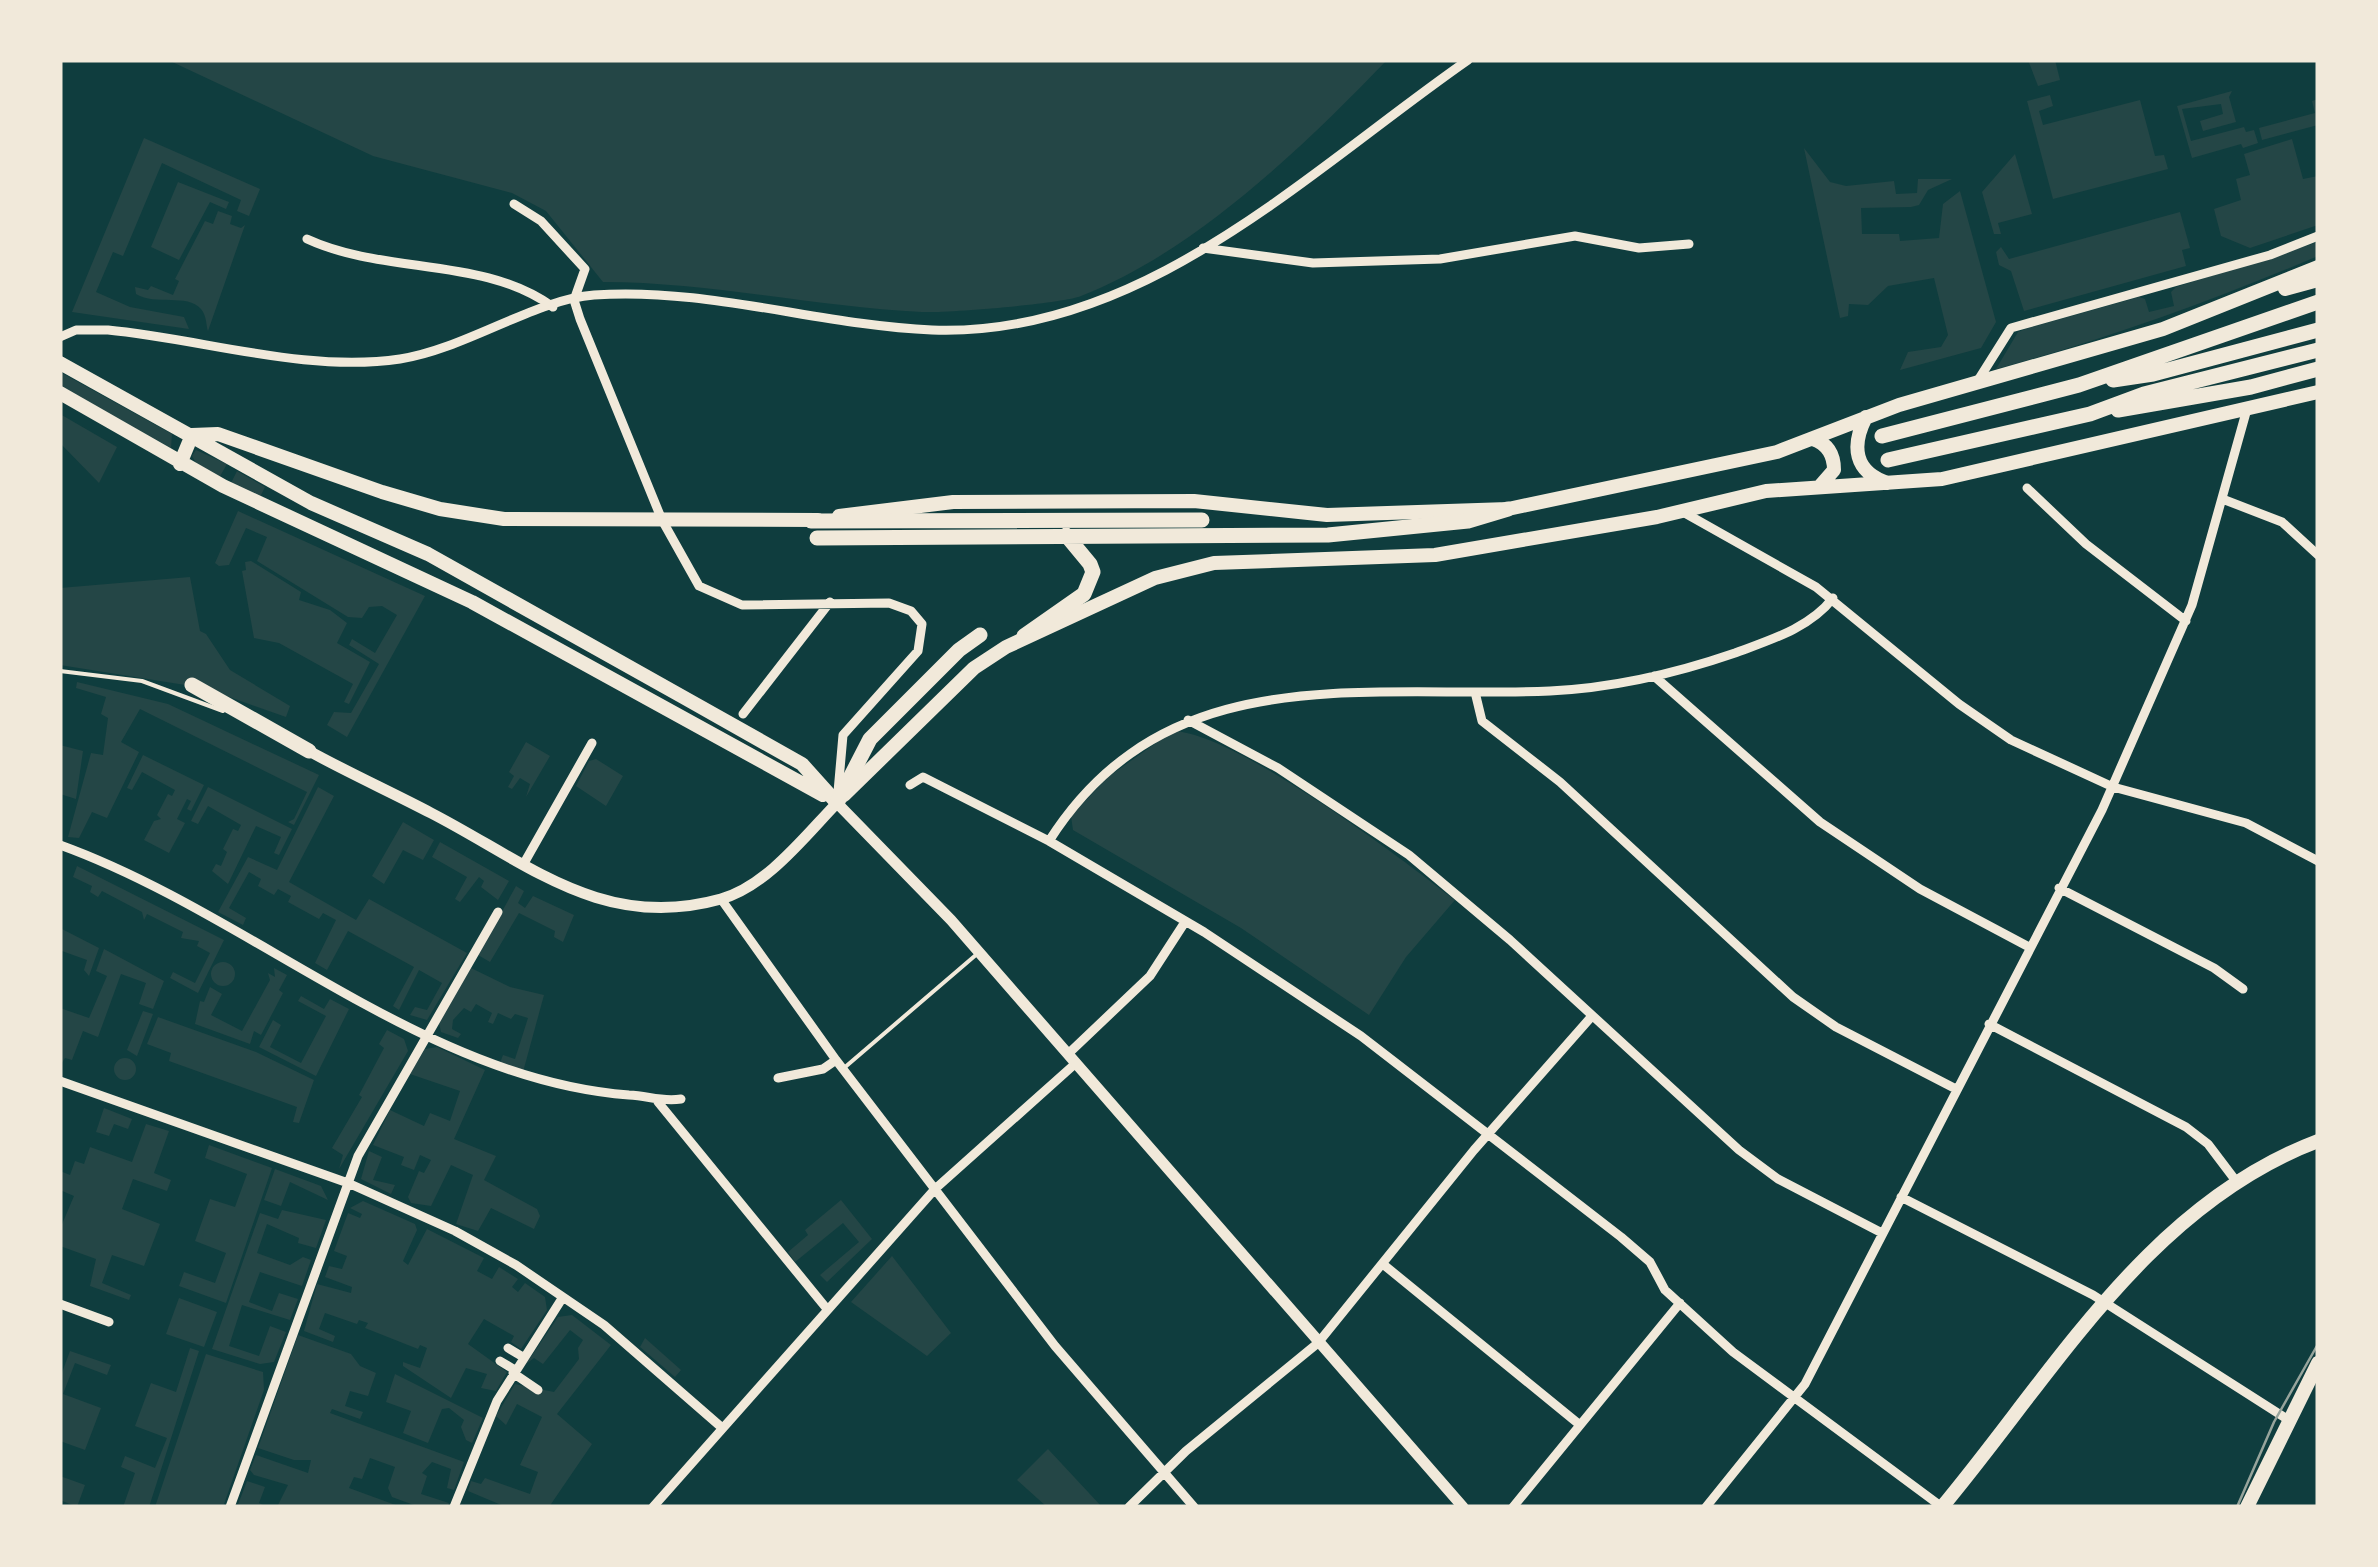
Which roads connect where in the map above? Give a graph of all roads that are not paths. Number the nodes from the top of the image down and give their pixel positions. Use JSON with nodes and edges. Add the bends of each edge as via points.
{"nodes":[{"id":1,"x":1468,"y":60,"type":"edge"},
{"id":2,"x":514,"y":204,"type":"dead end"},
{"id":3,"x":2318,"y":236,"type":"edge"},
{"id":4,"x":307,"y":239,"type":"dead end"},
{"id":5,"x":1688,"y":244,"type":"dead end"},
{"id":6,"x":1203,"y":248,"type":"junction"},
{"id":7,"x":2318,"y":267,"type":"edge"},
{"id":8,"x":2318,"y":280,"type":"edge"},
{"id":9,"x":574,"y":300,"type":"junction"},
{"id":10,"x":2318,"y":302,"type":"edge"},
{"id":11,"x":2233,"y":303,"type":"junction"},
{"id":12,"x":554,"y":307,"type":"junction"},
{"id":13,"x":2318,"y":330,"type":"edge"},
{"id":14,"x":60,"y":337,"type":"edge"},
{"id":15,"x":2318,"y":350,"type":"edge"},
{"id":16,"x":60,"y":363,"type":"edge"},
{"id":17,"x":2318,"y":369,"type":"edge"},
{"id":18,"x":1976,"y":384,"type":"junction"},
{"id":19,"x":2079,"y":385,"type":"junction"},
{"id":20,"x":2318,"y":392,"type":"edge"},
{"id":21,"x":60,"y":393,"type":"edge"},
{"id":22,"x":2247,"y":409,"type":"junction"},
{"id":23,"x":2090,"y":414,"type":"junction"},
{"id":24,"x":1866,"y":417,"type":"junction"},
{"id":25,"x":192,"y":435,"type":"junction"},
{"id":26,"x":1882,"y":436,"type":"dead end"},
{"id":27,"x":1813,"y":439,"type":"junction"},
{"id":28,"x":1888,"y":460,"type":"dead end"},
{"id":29,"x":180,"y":464,"type":"junction"},
{"id":30,"x":1894,"y":485,"type":"junction"},
{"id":31,"x":1820,"y":486,"type":"junction"},
{"id":32,"x":2027,"y":488,"type":"dead end"},
{"id":33,"x":2225,"y":500,"type":"junction"},
{"id":34,"x":1508,"y":509,"type":"junction"},
{"id":35,"x":1683,"y":512,"type":"junction"},
{"id":36,"x":662,"y":520,"type":"junction"},
{"id":37,"x":1202,"y":520,"type":"dead end"},
{"id":38,"x":810,"y":521,"type":"junction"},
{"id":39,"x":1066,"y":535,"type":"junction"},
{"id":40,"x":818,"y":538,"type":"dead end"},
{"id":41,"x":2318,"y":555,"type":"edge"},
{"id":42,"x":1833,"y":598,"type":"junction"},
{"id":43,"x":830,"y":602,"type":"junction"},
{"id":44,"x":2186,"y":621,"type":"junction"},
{"id":45,"x":980,"y":635,"type":"dead end"},
{"id":46,"x":1024,"y":636,"type":"junction"},
{"id":47,"x":60,"y":671,"type":"edge"},
{"id":48,"x":1654,"y":676,"type":"junction"},
{"id":49,"x":192,"y":686,"type":"dead end"},
{"id":50,"x":1475,"y":692,"type":"junction"},
{"id":51,"x":743,"y":714,"type":"dead end"},
{"id":52,"x":1188,"y":720,"type":"junction"},
{"id":53,"x":256,"y":723,"type":"junction"},
{"id":54,"x":592,"y":743,"type":"dead end"},
{"id":55,"x":309,"y":752,"type":"joint"},
{"id":56,"x":910,"y":785,"type":"dead end"},
{"id":57,"x":2112,"y":787,"type":"junction"},
{"id":58,"x":837,"y":802,"type":"junction"},
{"id":59,"x":1049,"y":841,"type":"junction"},
{"id":60,"x":60,"y":845,"type":"edge"},
{"id":61,"x":2318,"y":861,"type":"edge"},
{"id":62,"x":522,"y":865,"type":"junction"},
{"id":63,"x":2060,"y":888,"type":"junction"},
{"id":64,"x":721,"y":899,"type":"junction"},
{"id":65,"x":498,"y":912,"type":"dead end"},
{"id":66,"x":1185,"y":922,"type":"junction"},
{"id":67,"x":2028,"y":946,"type":"junction"},
{"id":68,"x":979,"y":952,"type":"junction"},
{"id":69,"x":2243,"y":989,"type":"dead end"},
{"id":70,"x":1592,"y":1016,"type":"junction"},
{"id":71,"x":1989,"y":1024,"type":"junction"},
{"id":72,"x":428,"y":1035,"type":"junction"},
{"id":73,"x":1072,"y":1058,"type":"junction"},
{"id":74,"x":840,"y":1064,"type":"junction"},
{"id":75,"x":778,"y":1078,"type":"dead end"},
{"id":76,"x":61,"y":1085,"type":"edge"},
{"id":77,"x":1956,"y":1089,"type":"junction"},
{"id":78,"x":681,"y":1099,"type":"dead end"},
{"id":79,"x":658,"y":1102,"type":"junction"},
{"id":80,"x":1490,"y":1132,"type":"junction"},
{"id":81,"x":2318,"y":1141,"type":"edge"},
{"id":82,"x":2236,"y":1181,"type":"junction"},
{"id":83,"x":348,"y":1183,"type":"junction"},
{"id":84,"x":936,"y":1189,"type":"junction"},
{"id":85,"x":1902,"y":1197,"type":"junction"},
{"id":86,"x":1882,"y":1234,"type":"junction"},
{"id":87,"x":1384,"y":1264,"type":"junction"},
{"id":88,"x":563,"y":1297,"type":"junction"},
{"id":89,"x":1680,"y":1303,"type":"junction"},
{"id":90,"x":2106,"y":1303,"type":"junction"},
{"id":91,"x":60,"y":1304,"type":"edge"},
{"id":92,"x":827,"y":1308,"type":"junction"},
{"id":93,"x":109,"y":1322,"type":"dead end"},
{"id":94,"x":1318,"y":1344,"type":"junction"},
{"id":95,"x":508,"y":1348,"type":"dead end"},
{"id":96,"x":523,"y":1357,"type":"junction"},
{"id":97,"x":500,"y":1361,"type":"dead end"},
{"id":98,"x":2318,"y":1363,"type":"edge"},
{"id":99,"x":514,"y":1372,"type":"junction"},
{"id":100,"x":538,"y":1390,"type":"dead end"},
{"id":101,"x":1794,"y":1399,"type":"junction"},
{"id":102,"x":2287,"y":1419,"type":"junction"},
{"id":103,"x":1580,"y":1425,"type":"junction"},
{"id":104,"x":720,"y":1426,"type":"junction"},
{"id":105,"x":1162,"y":1474,"type":"junction"},
{"id":106,"x":230,"y":1507,"type":"edge"},
{"id":107,"x":454,"y":1507,"type":"edge"},
{"id":108,"x":653,"y":1507,"type":"edge"},
{"id":109,"x":1128,"y":1507,"type":"edge"},
{"id":110,"x":1194,"y":1507,"type":"edge"},
{"id":111,"x":1464,"y":1507,"type":"edge"},
{"id":112,"x":1513,"y":1507,"type":"edge"},
{"id":113,"x":1706,"y":1507,"type":"edge"},
{"id":114,"x":1942,"y":1507,"type":"edge"},
{"id":115,"x":2247,"y":1507,"type":"edge"}],
"edges":[{"from":1,"to":6,"type":"street"},
{"from":2,"to":9,"type":"street","via":[[541,220],[585,268]]},
{"from":3,"to":18,"type":"street","via":[[2011,328]]},
{"from":4,"to":12,"type":"street","via":[[341,252],[512,282]]},
{"from":5,"to":6,"type":"street","via":[[1639,248],[1575,236],[1440,259],[1351,263]]},
{"from":6,"to":9,"type":"street","via":[[1121,293],[998,328],[860,325],[666,294]]},
{"from":7,"to":11,"type":"main road"},
{"from":8,"to":11,"type":"main road"},
{"from":9,"to":12,"type":"street"},
{"from":9,"to":36,"type":"street"},
{"from":10,"to":19,"type":"highway"},
{"from":11,"to":18,"type":"main road","via":[[2098,351]]},
{"from":12,"to":14,"type":"street","via":[[448,348],[367,362],[108,330]]},
{"from":13,"to":19,"type":"highway","via":[[2154,374]]},
{"from":15,"to":23,"type":"highway"},
{"from":16,"to":25,"type":"main road"},
{"from":17,"to":23,"type":"highway"},
{"from":18,"to":24,"type":"main road"},
{"from":19,"to":26,"type":"highway"},
{"from":20,"to":22,"type":"main road"},
{"from":21,"to":29,"type":"main road"},
{"from":22,"to":30,"type":"main road"},
{"from":22,"to":33,"type":"street"},
{"from":23,"to":28,"type":"highway"},
{"from":24,"to":27,"type":"main road"},
{"from":24,"to":30,"type":"main road","via":[[1857,458],[1876,479]]},
{"from":25,"to":29,"type":"main road"},
{"from":25,"to":36,"type":"main road","via":[[218,434],[440,509],[504,519]]},
{"from":25,"to":58,"type":"main road","via":[[312,503],[428,554],[785,754]]},
{"from":27,"to":31,"type":"main road","via":[[1834,458],[1834,470]]},
{"from":27,"to":34,"type":"main road"},
{"from":29,"to":58,"type":"main road","via":[[453,592]]},
{"from":30,"to":31,"type":"main road"},
{"from":31,"to":35,"type":"main road","via":[[1766,491]]},
{"from":32,"to":44,"type":"street","via":[[2098,554]]},
{"from":33,"to":41,"type":"street","via":[[2282,522]]},
{"from":33,"to":44,"type":"street"},
{"from":34,"to":38,"type":"main road","via":[[1327,516],[1209,502],[953,502]]},
{"from":34,"to":39,"type":"highway","via":[[1468,520],[1328,535]]},
{"from":35,"to":42,"type":"street"},
{"from":35,"to":46,"type":"main road","via":[[1435,555],[1214,562],[1140,585]]},
{"from":36,"to":38,"type":"main road"},
{"from":36,"to":43,"type":"street","via":[[690,576],[725,601]]},
{"from":37,"to":38,"type":"highway"},
{"from":39,"to":40,"type":"highway"},
{"from":39,"to":46,"type":"highway","via":[[1090,564],[1090,584]]},
{"from":42,"to":48,"type":"street","via":[[1810,622]]},
{"from":42,"to":57,"type":"street","via":[[1998,731]]},
{"from":43,"to":51,"type":"street"},
{"from":43,"to":58,"type":"street","via":[[889,602],[918,618],[924,631],[918,651],[843,735]]},
{"from":44,"to":57,"type":"street"},
{"from":45,"to":58,"type":"highway","via":[[870,739]]},
{"from":46,"to":58,"type":"main road","via":[[974,668]]},
{"from":47,"to":53,"type":"lane","via":[[170,689]]},
{"from":48,"to":50,"type":"street","via":[[1554,691]]},
{"from":48,"to":67,"type":"street","via":[[1820,822],[1920,889]]},
{"from":49,"to":53,"type":"highway"},
{"from":50,"to":52,"type":"street","via":[[1288,695]]},
{"from":50,"to":77,"type":"street","via":[[1482,721],[1572,793],[1793,997]]},
{"from":52,"to":59,"type":"street","via":[[1107,769]]},
{"from":52,"to":70,"type":"street","via":[[1278,768],[1409,855]]},
{"from":53,"to":55,"type":"highway"},
{"from":54,"to":62,"type":"street"},
{"from":55,"to":62,"type":"street"},
{"from":56,"to":59,"type":"street","via":[[923,778]]},
{"from":57,"to":61,"type":"street","via":[[2246,823]]},
{"from":57,"to":63,"type":"street"},
{"from":58,"to":64,"type":"street","via":[[764,874]]},
{"from":58,"to":68,"type":"street"},
{"from":59,"to":66,"type":"street"},
{"from":60,"to":72,"type":"street","via":[[180,899]]},
{"from":62,"to":64,"type":"street","via":[[607,902],[662,907]]},
{"from":63,"to":67,"type":"street"},
{"from":63,"to":69,"type":"street"},
{"from":64,"to":74,"type":"street"},
{"from":65,"to":72,"type":"street"},
{"from":66,"to":73,"type":"street","via":[[1150,976]]},
{"from":66,"to":80,"type":"street","via":[[1361,1036]]},
{"from":67,"to":71,"type":"street"},
{"from":68,"to":73,"type":"street"},
{"from":68,"to":74,"type":"lane"},
{"from":70,"to":80,"type":"street"},
{"from":70,"to":86,"type":"street","via":[[1738,1150]]},
{"from":71,"to":77,"type":"street"},
{"from":71,"to":82,"type":"street","via":[[2186,1127]]},
{"from":72,"to":79,"type":"street","via":[[532,1079]]},
{"from":72,"to":83,"type":"street"},
{"from":73,"to":84,"type":"street"},
{"from":73,"to":94,"type":"street"},
{"from":74,"to":75,"type":"street"},
{"from":74,"to":84,"type":"street"},
{"from":76,"to":83,"type":"street"},
{"from":77,"to":85,"type":"street"},
{"from":78,"to":79,"type":"street"},
{"from":79,"to":92,"type":"street"},
{"from":80,"to":87,"type":"street"},
{"from":80,"to":89,"type":"street","via":[[1650,1262]]},
{"from":81,"to":82,"type":"main road"},
{"from":82,"to":90,"type":"main road","via":[[2164,1238]]},
{"from":83,"to":88,"type":"street","via":[[480,1244]]},
{"from":83,"to":106,"type":"street"},
{"from":84,"to":92,"type":"street"},
{"from":84,"to":105,"type":"street"},
{"from":85,"to":86,"type":"street"},
{"from":85,"to":90,"type":"street"},
{"from":86,"to":101,"type":"street"},
{"from":87,"to":94,"type":"street"},
{"from":87,"to":103,"type":"street"},
{"from":88,"to":96,"type":"street"},
{"from":88,"to":104,"type":"street"},
{"from":89,"to":101,"type":"street"},
{"from":89,"to":103,"type":"street"},
{"from":90,"to":102,"type":"street"},
{"from":90,"to":114,"type":"main road"},
{"from":91,"to":93,"type":"street"},
{"from":92,"to":104,"type":"street"},
{"from":94,"to":105,"type":"street"},
{"from":94,"to":111,"type":"street"},
{"from":95,"to":96,"type":"street"},
{"from":96,"to":99,"type":"street"},
{"from":97,"to":99,"type":"street"},
{"from":98,"to":102,"type":"main road"},
{"from":99,"to":100,"type":"street"},
{"from":99,"to":107,"type":"street"},
{"from":101,"to":113,"type":"street"},
{"from":101,"to":114,"type":"street"},
{"from":102,"to":115,"type":"main road"},
{"from":103,"to":112,"type":"street"},
{"from":104,"to":108,"type":"street"},
{"from":105,"to":109,"type":"street"},
{"from":105,"to":110,"type":"street"}]}
